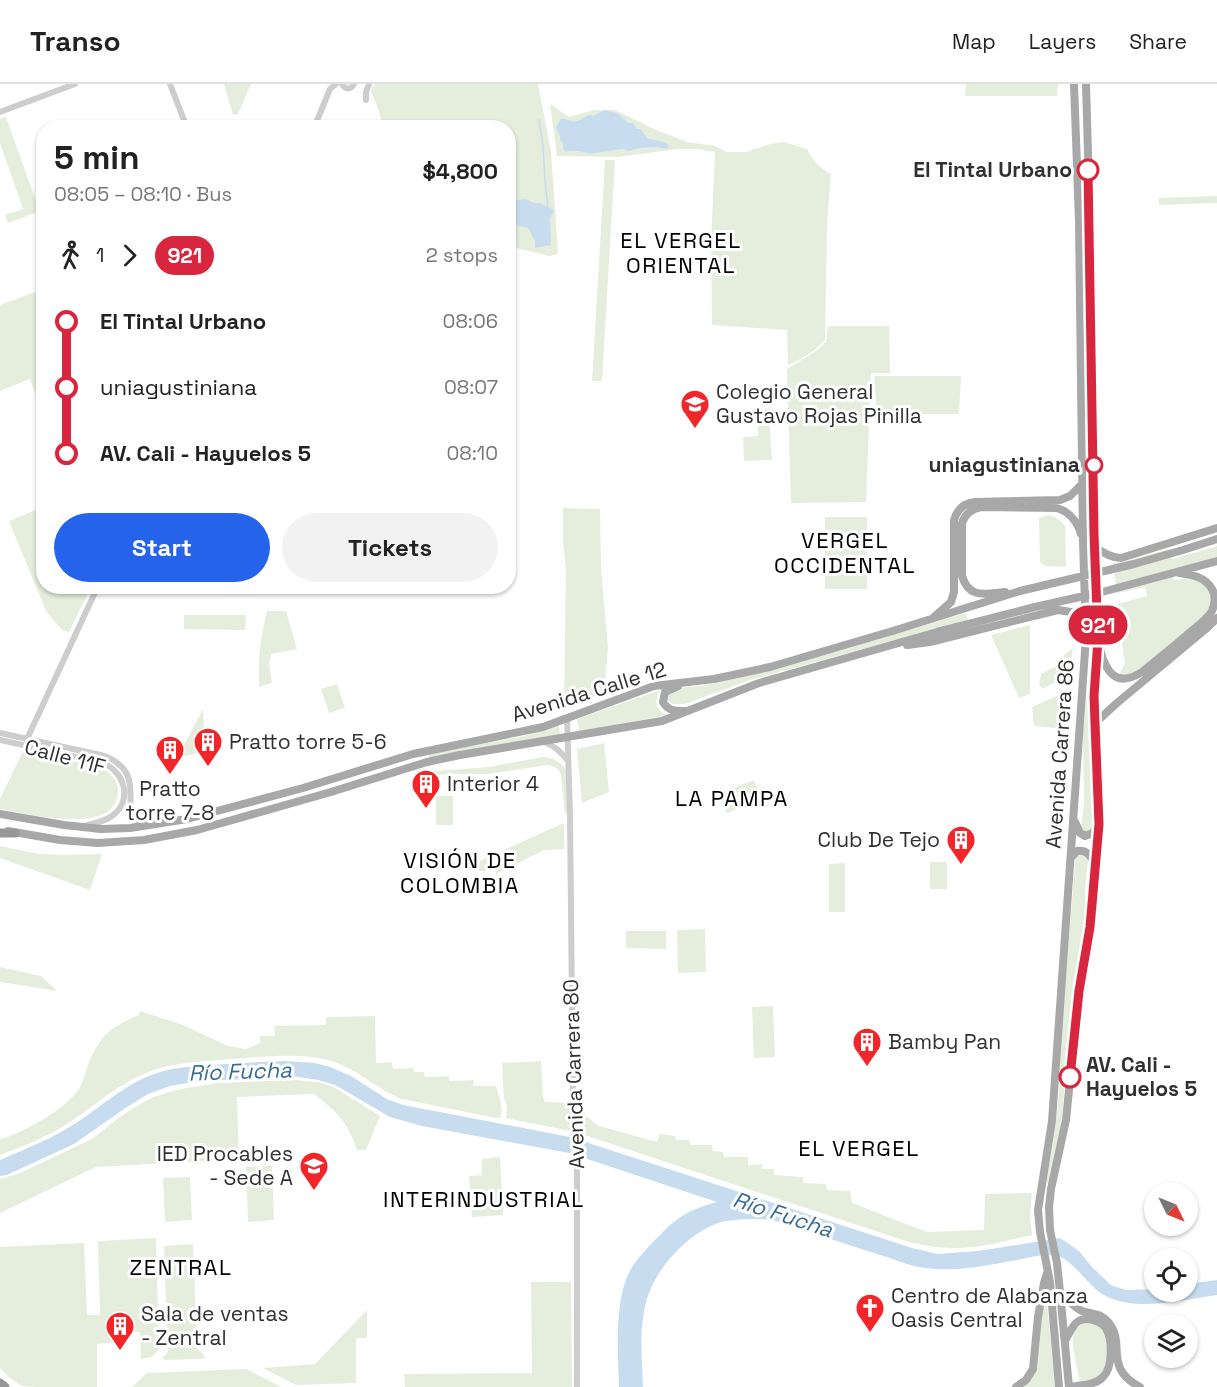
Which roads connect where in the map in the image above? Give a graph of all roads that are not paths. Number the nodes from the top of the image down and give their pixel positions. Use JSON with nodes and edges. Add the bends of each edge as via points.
{"nodes":[{"id":1,"x":75,"y":84,"type":"edge"},
{"id":2,"x":170,"y":84,"type":"edge"},
{"id":3,"x":354,"y":84,"type":"edge"},
{"id":4,"x":369,"y":84,"type":"edge"},
{"id":5,"x":1074,"y":84,"type":"edge"},
{"id":6,"x":1086,"y":84,"type":"edge"},
{"id":7,"x":335,"y":86,"type":"edge"},
{"id":8,"x":366,"y":100,"type":"dead end"},
{"id":9,"x":0,"y":112,"type":"edge"},
{"id":10,"x":184,"y":120,"type":"edge"},
{"id":11,"x":318,"y":120,"type":"edge"},
{"id":12,"x":1083,"y":483,"type":"junction"},
{"id":13,"x":1217,"y":528,"type":"edge"},
{"id":14,"x":1217,"y":538,"type":"edge"},
{"id":15,"x":1083,"y":541,"type":"junction"},
{"id":16,"x":1095,"y":547,"type":"junction"},
{"id":17,"x":1217,"y":561,"type":"edge"},
{"id":18,"x":1174,"y":573,"type":"junction"},
{"id":19,"x":1020,"y":591,"type":"junction"},
{"id":20,"x":94,"y":594,"type":"edge"},
{"id":21,"x":1217,"y":618,"type":"edge"},
{"id":22,"x":931,"y":620,"type":"junction"},
{"id":23,"x":1086,"y":622,"type":"junction"},
{"id":24,"x":1098,"y":639,"type":"junction"},
{"id":25,"x":877,"y":649,"type":"junction"},
{"id":26,"x":692,"y":681,"type":"junction"},
{"id":27,"x":689,"y":711,"type":"junction"},
{"id":28,"x":567,"y":718,"type":"junction"},
{"id":29,"x":1095,"y":723,"type":"junction"},
{"id":30,"x":0,"y":733,"type":"edge"},
{"id":31,"x":567,"y":738,"type":"junction"},
{"id":32,"x":27,"y":739,"type":"junction"},
{"id":33,"x":0,"y":741,"type":"edge"},
{"id":34,"x":544,"y":741,"type":"junction"},
{"id":35,"x":568,"y":760,"type":"junction"},
{"id":36,"x":0,"y":814,"type":"edge"},
{"id":37,"x":1074,"y":819,"type":"junction"},
{"id":38,"x":1099,"y":824,"type":"junction"},
{"id":39,"x":150,"y":825,"type":"junction"},
{"id":40,"x":79,"y":827,"type":"junction"},
{"id":41,"x":0,"y":832,"type":"edge"},
{"id":42,"x":15,"y":833,"type":"joint"},
{"id":43,"x":1071,"y":858,"type":"junction"},
{"id":44,"x":1096,"y":866,"type":"junction"},
{"id":45,"x":1045,"y":1231,"type":"junction"},
{"id":46,"x":1050,"y":1265,"type":"junction"},
{"id":47,"x":1060,"y":1292,"type":"junction"},
{"id":48,"x":1065,"y":1343,"type":"junction"},
{"id":49,"x":0,"y":1383,"type":"edge"},
{"id":50,"x":5,"y":1387,"type":"edge"},
{"id":51,"x":577,"y":1387,"type":"edge"},
{"id":52,"x":1016,"y":1387,"type":"edge"},
{"id":53,"x":1059,"y":1387,"type":"edge"},
{"id":54,"x":1070,"y":1387,"type":"edge"},
{"id":55,"x":1140,"y":1387,"type":"edge"}],
"edges":[{"from":1,"to":9,"type":"street"},
{"from":2,"to":10,"type":"street"},
{"from":3,"to":7,"type":"street","via":[[349,88]]},
{"from":4,"to":8,"type":"street"},
{"from":5,"to":12,"type":"main road","name":"Avenida Carrera 86"},
{"from":6,"to":16,"type":"main road","name":"Avenida Carrera 86"},
{"from":7,"to":11,"type":"street"},
{"from":12,"to":15,"type":"main road","name":"Avenida Carrera 86"},
{"from":12,"to":22,"type":"main road","via":[[1060,500],[965,504],[954,520],[954,592],[951,602]]},
{"from":13,"to":16,"type":"main road","via":[[1121,558]]},
{"from":14,"to":19,"type":"main road","name":"Avenida Calle 12"},
{"from":15,"to":19,"type":"main road","via":[[1073,518],[1057,508],[972,510],[962,523],[962,576],[966,586],[978,594]]},
{"from":15,"to":23,"type":"main road","name":"Avenida Carrera 86"},
{"from":16,"to":24,"type":"main road","name":"Avenida Carrera 86"},
{"from":17,"to":18,"type":"main road","name":"Avenida Calle 12"},
{"from":18,"to":24,"type":"main road","via":[[1197,576],[1209,585],[1215,601],[1204,620],[1131,678],[1119,678],[1108,671]]},
{"from":18,"to":25,"type":"main road","name":"Avenida Calle 12"},
{"from":19,"to":22,"type":"main road","name":"Avenida Calle 12"},
{"from":20,"to":32,"type":"street"},
{"from":21,"to":29,"type":"main road"},
{"from":22,"to":26,"type":"main road","name":"Avenida Calle 12","via":[[770,667]]},
{"from":23,"to":25,"type":"main road","via":[[1071,612],[1058,610],[930,642]]},
{"from":23,"to":37,"type":"main road","name":"Avenida Carrera 86"},
{"from":24,"to":29,"type":"main road","name":"Avenida Carrera 86"},
{"from":25,"to":27,"type":"main road","name":"Avenida Calle 12","via":[[751,685]]},
{"from":26,"to":27,"type":"main road","via":[[668,690],[663,696],[665,707]]},
{"from":26,"to":28,"type":"main road","name":"Avenida Calle 12","via":[[654,687]]},
{"from":27,"to":31,"type":"main road","name":"Avenida Calle 12","via":[[655,723]]},
{"from":28,"to":31,"type":"street","name":"Avenida Carrera 80"},
{"from":28,"to":39,"type":"main road","name":"Avenida Calle 12","via":[[524,732],[440,747],[210,813]]},
{"from":29,"to":38,"type":"main road","name":"Avenida Carrera 86"},
{"from":30,"to":32,"type":"street","name":"Calle 11F"},
{"from":31,"to":34,"type":"main road","name":"Avenida Calle 12"},
{"from":31,"to":35,"type":"street","name":"Avenida Carrera 80"},
{"from":32,"to":39,"type":"street","name":"Calle 11F","via":[[112,759],[130,782],[132,813],[138,821]]},
{"from":33,"to":40,"type":"street","name":"Calle 11F","via":[[103,763],[118,774],[124,791],[118,810],[106,819]]},
{"from":34,"to":35,"type":"street"},
{"from":34,"to":42,"type":"main road","name":"Avenida Calle 12","via":[[427,762],[220,824],[161,837],[98,843]]},
{"from":35,"to":51,"type":"street","name":"Avenida Carrera 80","via":[[573,1101],[578,1171]]},
{"from":36,"to":40,"type":"main road","name":"Avenida Calle 12"},
{"from":37,"to":38,"type":"main road","via":[[1084,836],[1093,833]]},
{"from":37,"to":43,"type":"main road","name":"Avenida Carrera 86"},
{"from":38,"to":44,"type":"main road","name":"Avenida Carrera 86"},
{"from":39,"to":40,"type":"main road","name":"Avenida Calle 12","via":[[120,829]]},
{"from":41,"to":42,"type":"highway"},
{"from":43,"to":44,"type":"main road","via":[[1077,851],[1086,851]]},
{"from":43,"to":45,"type":"main road","name":"Avenida Carrera 86","via":[[1052,1121],[1038,1210]]},
{"from":44,"to":45,"type":"main road","name":"Avenida Carrera 86","via":[[1066,1119]]},
{"from":45,"to":46,"type":"main road","name":"Avenida Carrera 86"},
{"from":46,"to":47,"type":"main road","name":"Avenida Carrera 86"},
{"from":46,"to":52,"type":"main road","via":[[1038,1317],[1033,1369]]},
{"from":46,"to":53,"type":"main road","name":"Avenida Carrera 86"},
{"from":47,"to":48,"type":"main road","name":"Avenida Carrera 86"},
{"from":47,"to":55,"type":"main road","via":[[1078,1308],[1109,1322],[1120,1368],[1127,1379]]},
{"from":48,"to":54,"type":"main road","name":"Avenida Carrera 86"},
{"from":48,"to":54,"type":"main road","via":[[1076,1323],[1085,1319],[1100,1323],[1109,1339],[1110,1363],[1105,1375],[1095,1382]]},
{"from":49,"to":50,"type":"highway"}]}
